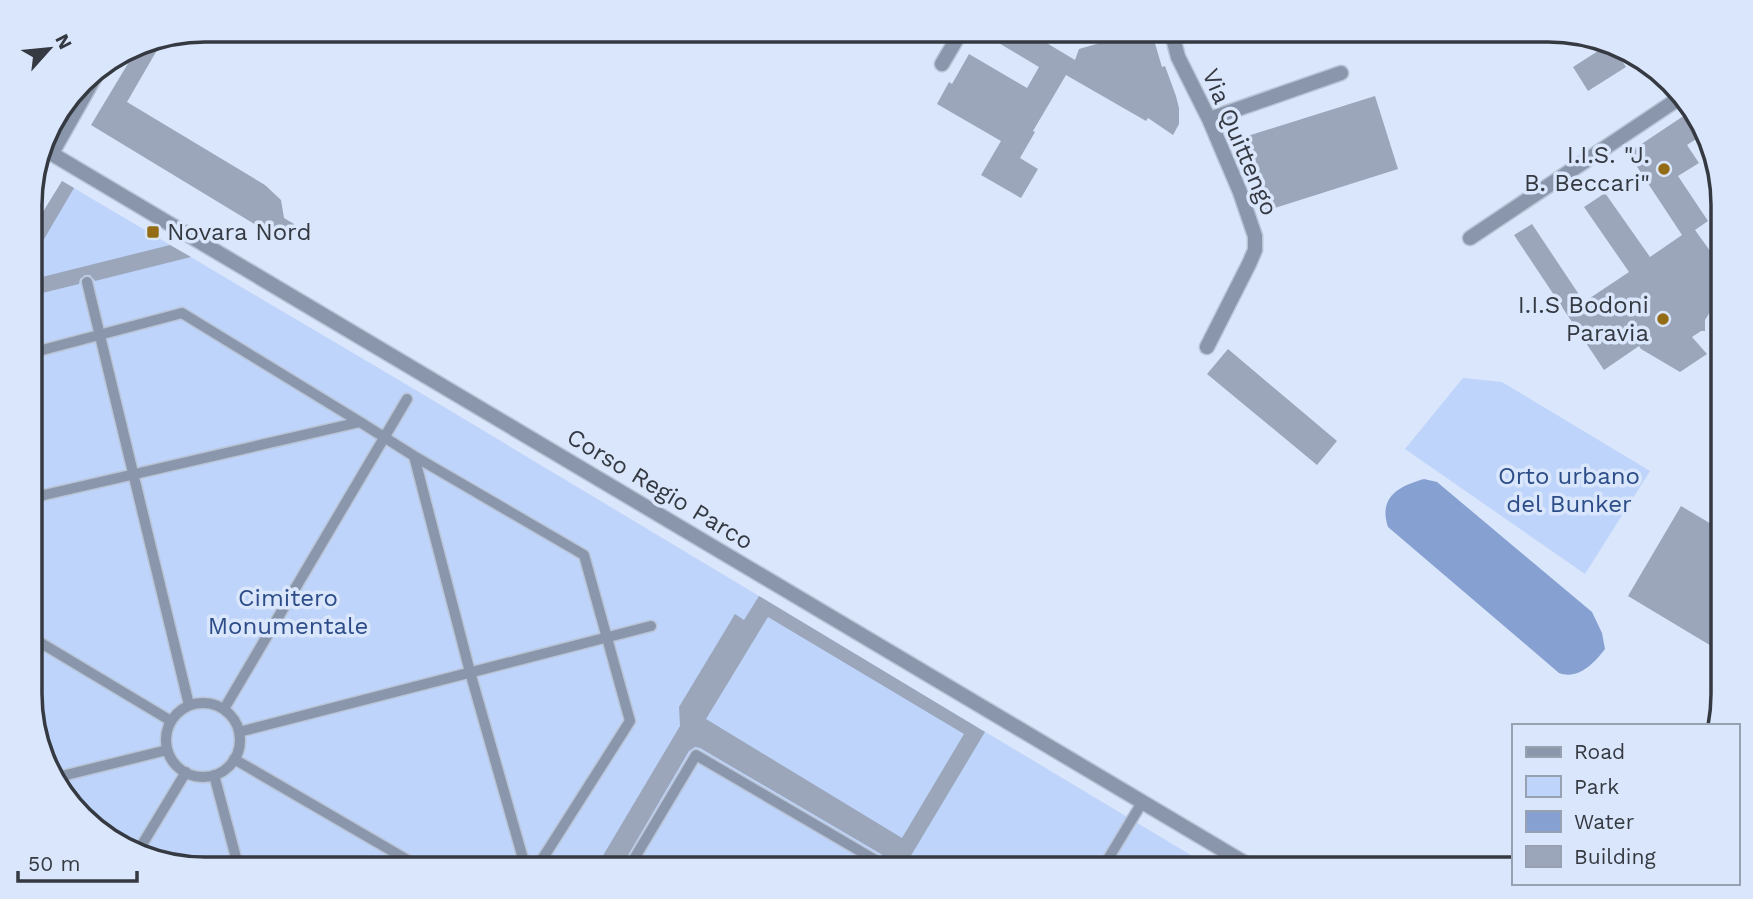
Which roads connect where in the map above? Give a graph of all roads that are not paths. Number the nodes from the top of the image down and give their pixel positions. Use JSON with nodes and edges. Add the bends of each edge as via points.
{"nodes":[{"id":1,"x":955,"y":42,"type":"edge"},
{"id":2,"x":1174,"y":42,"type":"edge"},
{"id":3,"x":942,"y":64,"type":"dead end"},
{"id":4,"x":1341,"y":73,"type":"dead end"},
{"id":5,"x":1674,"y":102,"type":"edge"},
{"id":6,"x":1209,"y":119,"type":"junction"},
{"id":7,"x":51,"y":152,"type":"edge"},
{"id":8,"x":1470,"y":238,"type":"dead end"},
{"id":9,"x":88,"y":282,"type":"dead end"},
{"id":10,"x":100,"y":335,"type":"junction"},
{"id":11,"x":1207,"y":347,"type":"dead end"},
{"id":12,"x":42,"y":350,"type":"edge"},
{"id":13,"x":407,"y":399,"type":"dead end"},
{"id":14,"x":360,"y":422,"type":"junction"},
{"id":15,"x":384,"y":438,"type":"junction"},
{"id":16,"x":414,"y":456,"type":"junction"},
{"id":17,"x":133,"y":474,"type":"junction"},
{"id":18,"x":42,"y":495,"type":"edge"},
{"id":19,"x":651,"y":626,"type":"dead end"},
{"id":20,"x":607,"y":638,"type":"junction"},
{"id":21,"x":42,"y":644,"type":"edge"},
{"id":22,"x":470,"y":672,"type":"junction"},
{"id":23,"x":189,"y":705,"type":"junction"},
{"id":24,"x":223,"y":709,"type":"junction"},
{"id":25,"x":171,"y":721,"type":"junction"},
{"id":26,"x":239,"y":732,"type":"junction"},
{"id":27,"x":167,"y":750,"type":"junction"},
{"id":28,"x":234,"y":759,"type":"junction"},
{"id":29,"x":186,"y":772,"type":"junction"},
{"id":30,"x":214,"y":775,"type":"junction"},
{"id":31,"x":64,"y":776,"type":"edge"},
{"id":32,"x":1143,"y":801,"type":"junction"},
{"id":33,"x":142,"y":845,"type":"edge"},
{"id":34,"x":236,"y":857,"type":"edge"},
{"id":35,"x":402,"y":857,"type":"edge"},
{"id":36,"x":523,"y":857,"type":"edge"},
{"id":37,"x":544,"y":857,"type":"edge"},
{"id":38,"x":635,"y":857,"type":"edge"},
{"id":39,"x":870,"y":857,"type":"edge"},
{"id":40,"x":1109,"y":857,"type":"edge"},
{"id":41,"x":1235,"y":857,"type":"edge"}],
"edges":[{"from":1,"to":3,"type":"street"},
{"from":2,"to":6,"type":"street","name":"Via Quittengo"},
{"from":4,"to":6,"type":"street"},
{"from":5,"to":8,"type":"street"},
{"from":6,"to":11,"type":"street","name":"Via Quittengo","via":[[1240,192],[1255,236],[1255,250]]},
{"from":7,"to":32,"type":"street","name":"Corso Regio Parco"},
{"from":9,"to":10,"type":"street"},
{"from":10,"to":12,"type":"street"},
{"from":10,"to":14,"type":"street","via":[[183,313]]},
{"from":10,"to":17,"type":"street"},
{"from":13,"to":15,"type":"street"},
{"from":14,"to":15,"type":"street"},
{"from":14,"to":17,"type":"street"},
{"from":15,"to":16,"type":"street"},
{"from":15,"to":24,"type":"street"},
{"from":16,"to":20,"type":"street","via":[[584,555]]},
{"from":16,"to":22,"type":"street"},
{"from":17,"to":18,"type":"street"},
{"from":17,"to":23,"type":"street"},
{"from":19,"to":20,"type":"street"},
{"from":20,"to":22,"type":"street"},
{"from":20,"to":37,"type":"street","via":[[630,721]]},
{"from":21,"to":25,"type":"street"},
{"from":22,"to":26,"type":"street"},
{"from":22,"to":36,"type":"street"},
{"from":23,"to":24,"type":"street","via":[[212,704]]},
{"from":23,"to":25,"type":"street"},
{"from":24,"to":26,"type":"street"},
{"from":25,"to":27,"type":"street"},
{"from":26,"to":28,"type":"street"},
{"from":27,"to":29,"type":"street"},
{"from":27,"to":31,"type":"street"},
{"from":28,"to":30,"type":"street"},
{"from":28,"to":35,"type":"street"},
{"from":29,"to":30,"type":"street"},
{"from":29,"to":33,"type":"street"},
{"from":30,"to":34,"type":"street"},
{"from":32,"to":40,"type":"street"},
{"from":32,"to":41,"type":"street","name":"Corso Regio Parco"},
{"from":38,"to":39,"type":"street","via":[[696,755]]}]}
